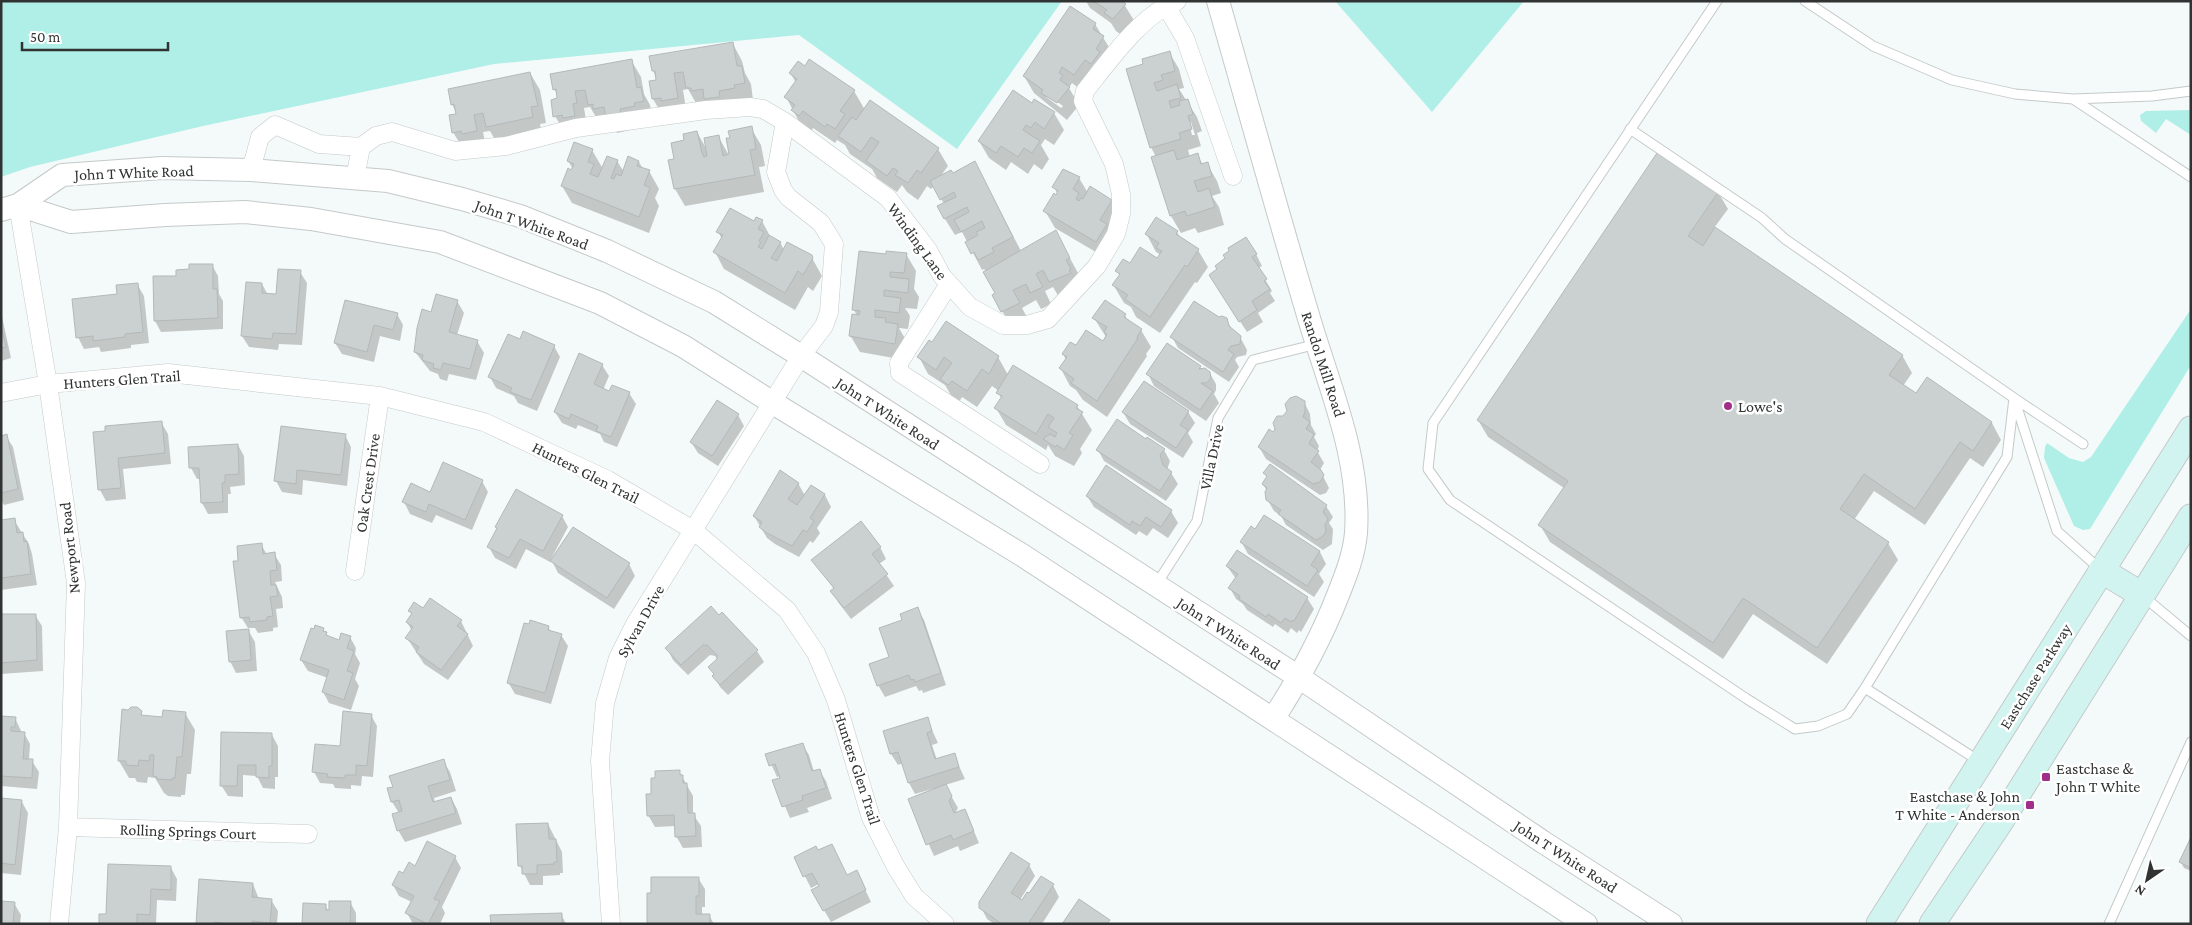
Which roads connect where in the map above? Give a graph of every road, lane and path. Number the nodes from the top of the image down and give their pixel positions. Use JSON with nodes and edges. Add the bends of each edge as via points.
{"nodes":[{"id":1,"x":1218,"y":1,"type":"edge"},
{"id":2,"x":1717,"y":1,"type":"edge"},
{"id":3,"x":1805,"y":1,"type":"edge"},
{"id":4,"x":1172,"y":4,"type":"edge"},
{"id":5,"x":2191,"y":91,"type":"edge"},
{"id":6,"x":2073,"y":99,"type":"junction"},
{"id":7,"x":785,"y":122,"type":"junction"},
{"id":8,"x":1630,"y":129,"type":"junction"},
{"id":9,"x":361,"y":147,"type":"junction"},
{"id":10,"x":252,"y":170,"type":"junction"},
{"id":11,"x":1233,"y":176,"type":"dead end"},
{"id":12,"x":2191,"y":177,"type":"edge"},
{"id":13,"x":354,"y":178,"type":"junction"},
{"id":14,"x":10,"y":207,"type":"edge"},
{"id":15,"x":949,"y":284,"type":"junction"},
{"id":16,"x":1317,"y":344,"type":"junction"},
{"id":17,"x":801,"y":356,"type":"junction"},
{"id":18,"x":48,"y":384,"type":"junction"},
{"id":19,"x":1,"y":393,"type":"edge"},
{"id":20,"x":380,"y":396,"type":"junction"},
{"id":21,"x":2014,"y":398,"type":"junction"},
{"id":22,"x":773,"y":403,"type":"junction"},
{"id":23,"x":2191,"y":429,"type":"edge"},
{"id":24,"x":2083,"y":444,"type":"dead end"},
{"id":25,"x":1040,"y":464,"type":"dead end"},
{"id":26,"x":2191,"y":517,"type":"edge"},
{"id":27,"x":694,"y":530,"type":"junction"},
{"id":28,"x":2101,"y":570,"type":"junction"},
{"id":29,"x":355,"y":571,"type":"dead end"},
{"id":30,"x":1156,"y":586,"type":"junction"},
{"id":31,"x":2142,"y":595,"type":"junction"},
{"id":32,"x":2191,"y":636,"type":"edge"},
{"id":33,"x":1300,"y":678,"type":"junction"},
{"id":34,"x":1865,"y":688,"type":"junction"},
{"id":35,"x":1273,"y":719,"type":"junction"},
{"id":36,"x":2191,"y":742,"type":"edge"},
{"id":37,"x":1981,"y":762,"type":"junction"},
{"id":38,"x":68,"y":827,"type":"junction"},
{"id":39,"x":308,"y":834,"type":"dead end"},
{"id":40,"x":59,"y":924,"type":"edge"},
{"id":41,"x":610,"y":924,"type":"edge"},
{"id":42,"x":945,"y":924,"type":"edge"},
{"id":43,"x":1586,"y":924,"type":"edge"},
{"id":44,"x":1672,"y":924,"type":"edge"},
{"id":45,"x":1879,"y":924,"type":"edge"},
{"id":46,"x":1932,"y":924,"type":"edge"},
{"id":47,"x":2109,"y":924,"type":"edge"}],
"edges":[{"from":1,"to":16,"type":"street","name":"Randol Mill Road"},
{"from":2,"to":8,"type":"lane"},
{"from":3,"to":6,"type":"lane","via":[[1873,46],[1952,80],[2015,94]]},
{"from":4,"to":11,"type":"street"},
{"from":4,"to":15,"type":"street","name":"Winding Lane","via":[[1124,42],[1085,91],[1083,101],[1114,164],[1121,194],[1116,234],[1097,266],[1048,319],[1027,325],[1002,325],[970,307]]},
{"from":5,"to":6,"type":"lane"},
{"from":6,"to":12,"type":"lane"},
{"from":7,"to":9,"type":"street","name":"Winding Lane","via":[[750,107],[576,128],[506,146],[455,151],[392,132],[376,136]]},
{"from":7,"to":15,"type":"street","name":"Winding Lane","via":[[888,198],[928,250]]},
{"from":7,"to":17,"type":"street","name":"Sylvan Drive","via":[[776,172],[782,190],[820,223],[834,244],[829,312],[824,326]]},
{"from":8,"to":21,"type":"lane","via":[[1762,218],[1785,238]]},
{"from":8,"to":34,"type":"lane","via":[[1433,423],[1428,469],[1450,500],[1795,729],[1818,726],[1847,714]]},
{"from":9,"to":10,"type":"street","via":[[318,144],[275,125],[260,137]]},
{"from":9,"to":13,"type":"street"},
{"from":10,"to":13,"type":"street","name":"John T White Road"},
{"from":10,"to":14,"type":"street","name":"John T White Road","via":[[162,168],[62,175]]},
{"from":13,"to":17,"type":"street","name":"John T White Road","via":[[388,182],[520,216],[714,302]]},
{"from":14,"to":18,"type":"street","name":"Newport Road"},
{"from":14,"to":22,"type":"street","via":[[70,222],[245,212],[311,219],[440,242],[600,303],[683,346]]},
{"from":15,"to":25,"type":"street","via":[[899,363],[900,373]]},
{"from":16,"to":30,"type":"lane","name":"Villa Drive","via":[[1253,360],[1218,418],[1197,521]]},
{"from":16,"to":33,"type":"street","name":"Randol Mill Road","via":[[1345,427],[1355,481],[1356,533],[1351,564],[1327,624]]},
{"from":17,"to":22,"type":"street","name":"Sylvan Drive"},
{"from":17,"to":30,"type":"street","name":"John T White Road"},
{"from":18,"to":19,"type":"street","name":"Hunters Glen Trail"},
{"from":18,"to":20,"type":"street","name":"Hunters Glen Trail","via":[[168,373]]},
{"from":18,"to":38,"type":"street","name":"Newport Road","via":[[76,583]]},
{"from":20,"to":27,"type":"street","name":"Hunters Glen Trail","via":[[484,422],[608,480]]},
{"from":20,"to":29,"type":"street","name":"Oak Crest Drive"},
{"from":21,"to":24,"type":"lane"},
{"from":21,"to":28,"type":"lane","via":[[2057,531]]},
{"from":21,"to":34,"type":"lane","via":[[2007,458]]},
{"from":22,"to":27,"type":"street","name":"Sylvan Drive"},
{"from":22,"to":35,"type":"street","via":[[1022,555]]},
{"from":23,"to":28,"type":"main road","name":"Eastchase Parkway"},
{"from":26,"to":31,"type":"main road"},
{"from":27,"to":41,"type":"street","name":"Sylvan Drive","via":[[635,624],[618,658],[605,703],[600,761]]},
{"from":27,"to":42,"type":"street","name":"Hunters Glen Trail","via":[[787,610],[816,654],[836,700],[871,818],[914,896]]},
{"from":28,"to":31,"type":"main road"},
{"from":28,"to":37,"type":"main road","name":"Eastchase Parkway"},
{"from":30,"to":33,"type":"street","name":"John T White Road"},
{"from":31,"to":32,"type":"lane"},
{"from":31,"to":46,"type":"main road","via":[[1999,824]]},
{"from":33,"to":35,"type":"street","name":"Randol Mill Road"},
{"from":33,"to":44,"type":"street","name":"John T White Road","via":[[1543,842]]},
{"from":34,"to":37,"type":"lane"},
{"from":35,"to":43,"type":"street"},
{"from":36,"to":47,"type":"lane"},
{"from":37,"to":45,"type":"main road","name":"Eastchase Parkway"},
{"from":38,"to":39,"type":"street","name":"Rolling Springs Court"},
{"from":38,"to":40,"type":"street","name":"Newport Road"}]}
